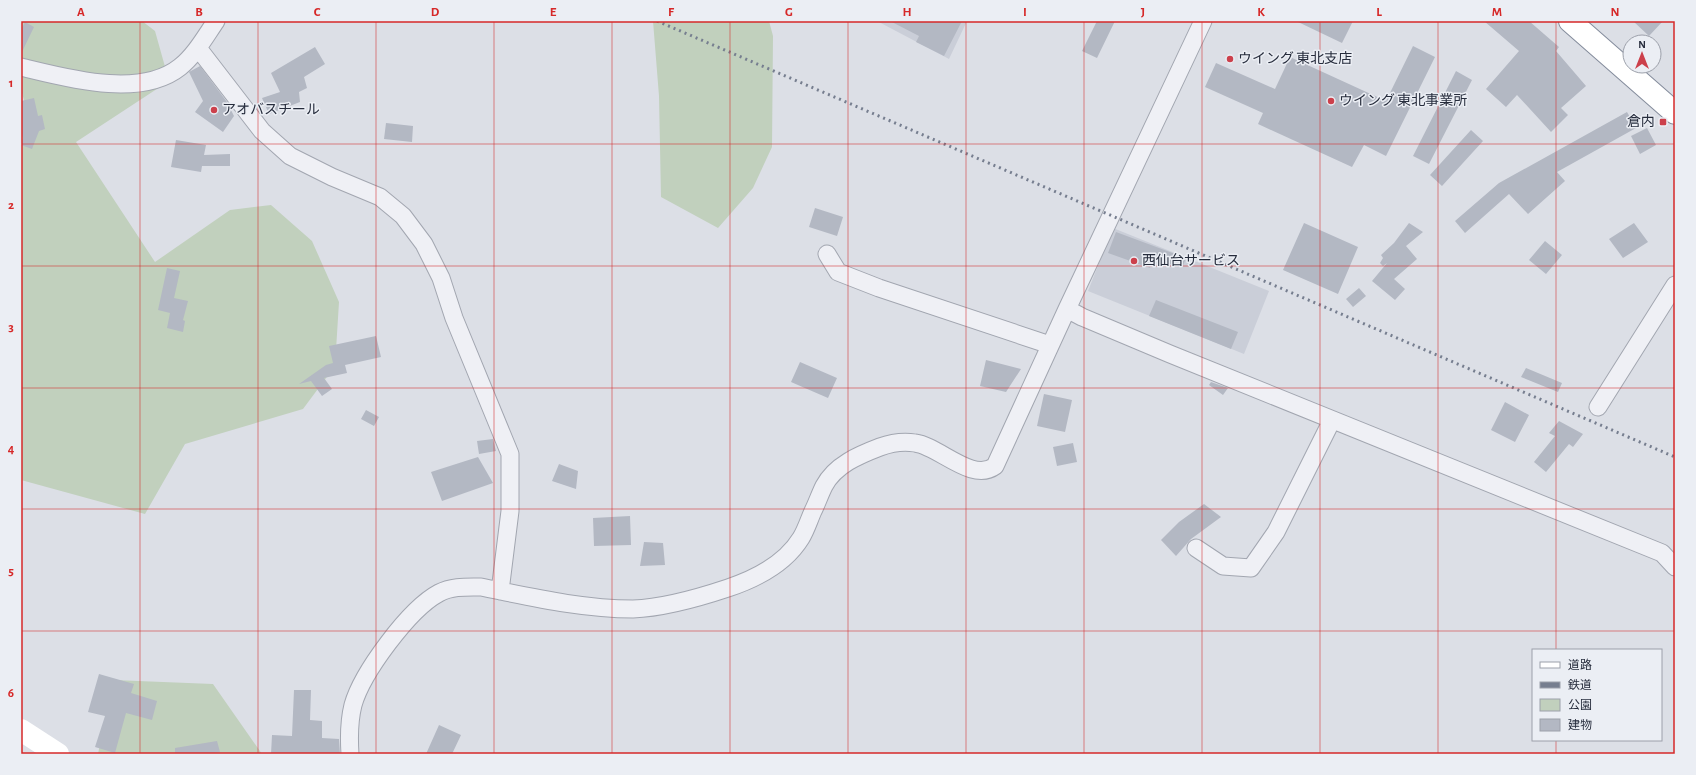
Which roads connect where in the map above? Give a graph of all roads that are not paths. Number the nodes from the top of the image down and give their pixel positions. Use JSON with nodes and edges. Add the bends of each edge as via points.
{"nodes":[{"id":1,"x":216,"y":21,"type":"edge"},
{"id":2,"x":1203,"y":21,"type":"edge"},
{"id":3,"x":1570,"y":21,"type":"edge"},
{"id":4,"x":198,"y":48,"type":"junction"},
{"id":5,"x":21,"y":67,"type":"edge"},
{"id":6,"x":1675,"y":113,"type":"edge"},
{"id":7,"x":827,"y":254,"type":"dead end"},
{"id":8,"x":1675,"y":285,"type":"edge"},
{"id":9,"x":1067,"y":309,"type":"junction"},
{"id":10,"x":1050,"y":345,"type":"junction"},
{"id":11,"x":1598,"y":407,"type":"dead end"},
{"id":12,"x":1332,"y":420,"type":"junction"},
{"id":13,"x":1196,"y":548,"type":"dead end"},
{"id":14,"x":1675,"y":567,"type":"edge"},
{"id":15,"x":500,"y":591,"type":"junction"},
{"id":16,"x":21,"y":730,"type":"edge"},
{"id":17,"x":58,"y":754,"type":"edge"},
{"id":18,"x":350,"y":754,"type":"edge"}],
"edges":[{"from":1,"to":4,"type":"street"},
{"from":2,"to":9,"type":"street"},
{"from":3,"to":6,"type":"main road"},
{"from":4,"to":5,"type":"street","via":[[171,73],[141,82],[80,82]]},
{"from":4,"to":15,"type":"street","via":[[262,131],[290,156],[380,197],[403,216],[424,244],[441,278],[454,318],[510,454],[510,511]]},
{"from":7,"to":10,"type":"street","via":[[838,272]]},
{"from":8,"to":11,"type":"street"},
{"from":9,"to":10,"type":"street"},
{"from":9,"to":12,"type":"street"},
{"from":10,"to":15,"type":"street","via":[[998,462],[989,470],[969,468],[916,443],[891,444],[859,456],[833,472],[824,486],[802,538],[788,554],[766,572],[747,581],[691,599],[635,609],[590,607]]},
{"from":12,"to":13,"type":"street","via":[[1276,532],[1251,568],[1223,566]]},
{"from":12,"to":14,"type":"street","via":[[1662,554]]},
{"from":15,"to":18,"type":"street","via":[[481,587],[449,589],[431,599],[409,619],[372,667],[359,690],[351,716]]},
{"from":16,"to":17,"type":"main road"}]}
